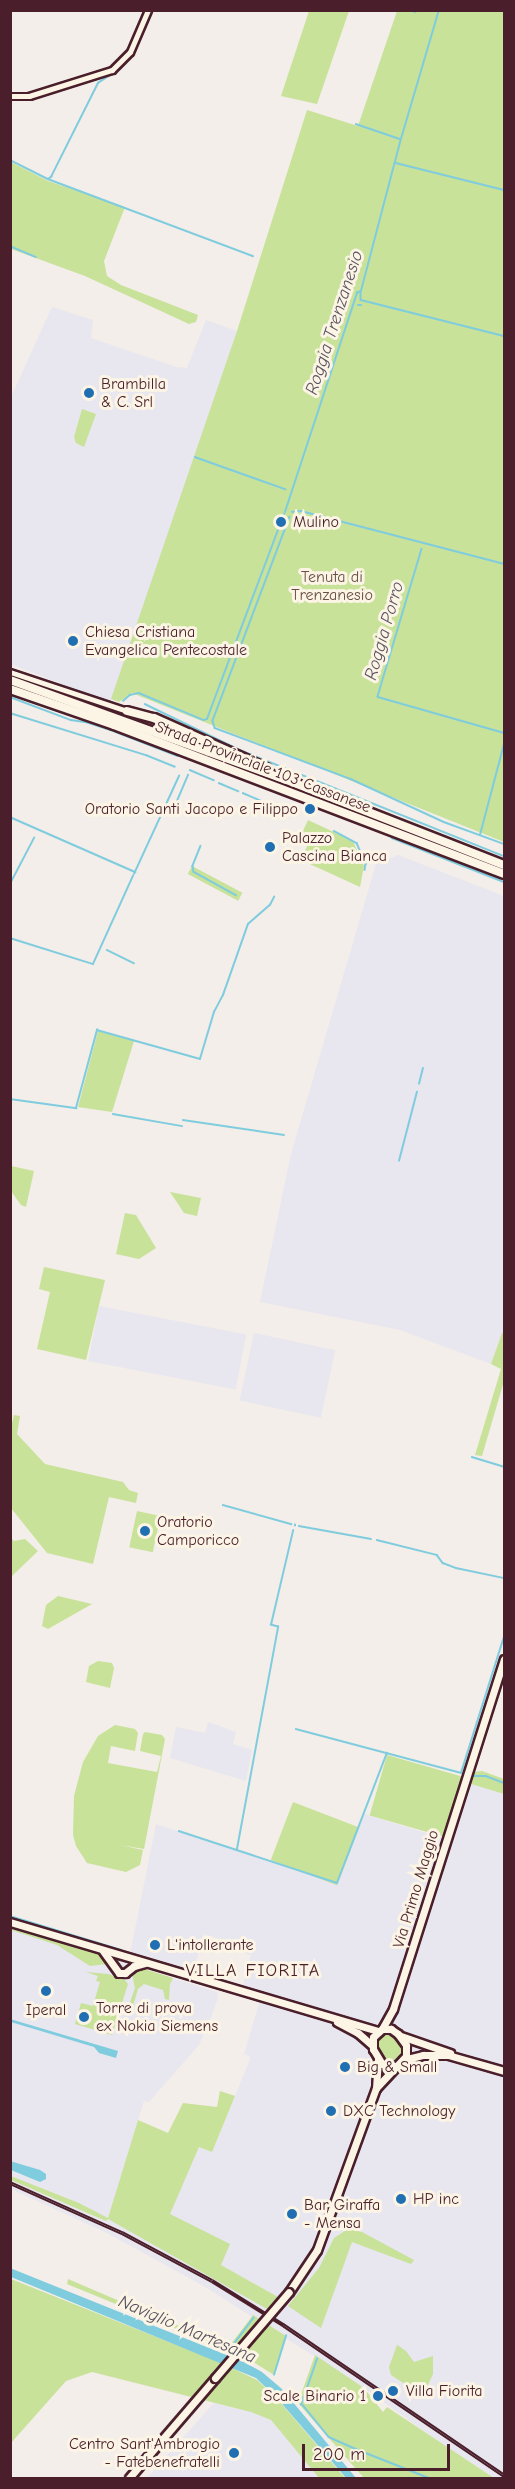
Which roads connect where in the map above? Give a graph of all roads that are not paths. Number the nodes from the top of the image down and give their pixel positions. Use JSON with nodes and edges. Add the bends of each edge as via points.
{"nodes":[{"id":1,"x":148,"y":10,"type":"edge"},
{"id":2,"x":10,"y":96,"type":"edge"},
{"id":3,"x":10,"y":672,"type":"edge"},
{"id":4,"x":10,"y":681,"type":"edge"},
{"id":5,"x":10,"y":689,"type":"edge"},
{"id":6,"x":127,"y":711,"type":"joint"},
{"id":7,"x":297,"y":784,"type":"junction"},
{"id":8,"x":504,"y":865,"type":"edge"},
{"id":9,"x":504,"y":874,"type":"edge"},
{"id":10,"x":504,"y":1659,"type":"edge"},
{"id":11,"x":10,"y":1922,"type":"edge"},
{"id":12,"x":101,"y":1949,"type":"junction"},
{"id":13,"x":123,"y":1955,"type":"junction"},
{"id":14,"x":148,"y":1962,"type":"junction"},
{"id":15,"x":112,"y":1964,"type":"junction"},
{"id":16,"x":128,"y":1971,"type":"junction"},
{"id":17,"x":393,"y":2009,"type":"junction"},
{"id":18,"x":324,"y":2016,"type":"junction"},
{"id":19,"x":381,"y":2030,"type":"junction"},
{"id":20,"x":398,"y":2034,"type":"junction"},
{"id":21,"x":372,"y":2045,"type":"junction"},
{"id":22,"x":378,"y":2060,"type":"junction"},
{"id":23,"x":403,"y":2060,"type":"junction"},
{"id":24,"x":472,"y":2061,"type":"junction"},
{"id":25,"x":395,"y":2066,"type":"junction"},
{"id":26,"x":504,"y":2071,"type":"edge"},
{"id":27,"x":376,"y":2088,"type":"junction"},
{"id":28,"x":129,"y":2478,"type":"edge"}],
"edges":[{"from":1,"to":2,"type":"street","via":[[130,52],[109,71],[29,96]]},
{"from":3,"to":6,"type":"street"},
{"from":4,"to":7,"type":"highway","name":"Strada Provinciale 103 Cassanese"},
{"from":5,"to":9,"type":"highway","name":"Strada Provinciale 103 Cassanese"},
{"from":6,"to":7,"type":"highway","via":[[162,721]]},
{"from":7,"to":8,"type":"highway","name":"Strada Provinciale 103 Cassanese"},
{"from":10,"to":17,"type":"main road","name":"Via Primo Maggio"},
{"from":11,"to":12,"type":"main road"},
{"from":12,"to":13,"type":"main road"},
{"from":12,"to":15,"type":"main road"},
{"from":13,"to":14,"type":"main road"},
{"from":13,"to":15,"type":"main road","via":[[114,1958]]},
{"from":13,"to":16,"type":"main road","via":[[131,1964]]},
{"from":14,"to":16,"type":"main road"},
{"from":14,"to":18,"type":"main road"},
{"from":15,"to":16,"type":"main road","via":[[118,1973]]},
{"from":17,"to":19,"type":"main road","name":"Via Primo Maggio"},
{"from":17,"to":20,"type":"main road","name":"Via Primo Maggio"},
{"from":18,"to":19,"type":"main road"},
{"from":18,"to":21,"type":"main road","via":[[355,2030]]},
{"from":19,"to":20,"type":"main road","via":[[390,2029]]},
{"from":19,"to":21,"type":"main road","via":[[373,2037]]},
{"from":20,"to":23,"type":"main road","via":[[406,2048]]},
{"from":20,"to":24,"type":"main road"},
{"from":21,"to":22,"type":"main road"},
{"from":22,"to":25,"type":"main road"},
{"from":22,"to":27,"type":"main road"},
{"from":23,"to":24,"type":"main road","via":[[429,2054]]},
{"from":23,"to":25,"type":"main road"},
{"from":24,"to":26,"type":"main road"},
{"from":25,"to":27,"type":"main road"},
{"from":27,"to":28,"type":"main road","bridge":true,"via":[[317,2250],[289,2292]]}]}
